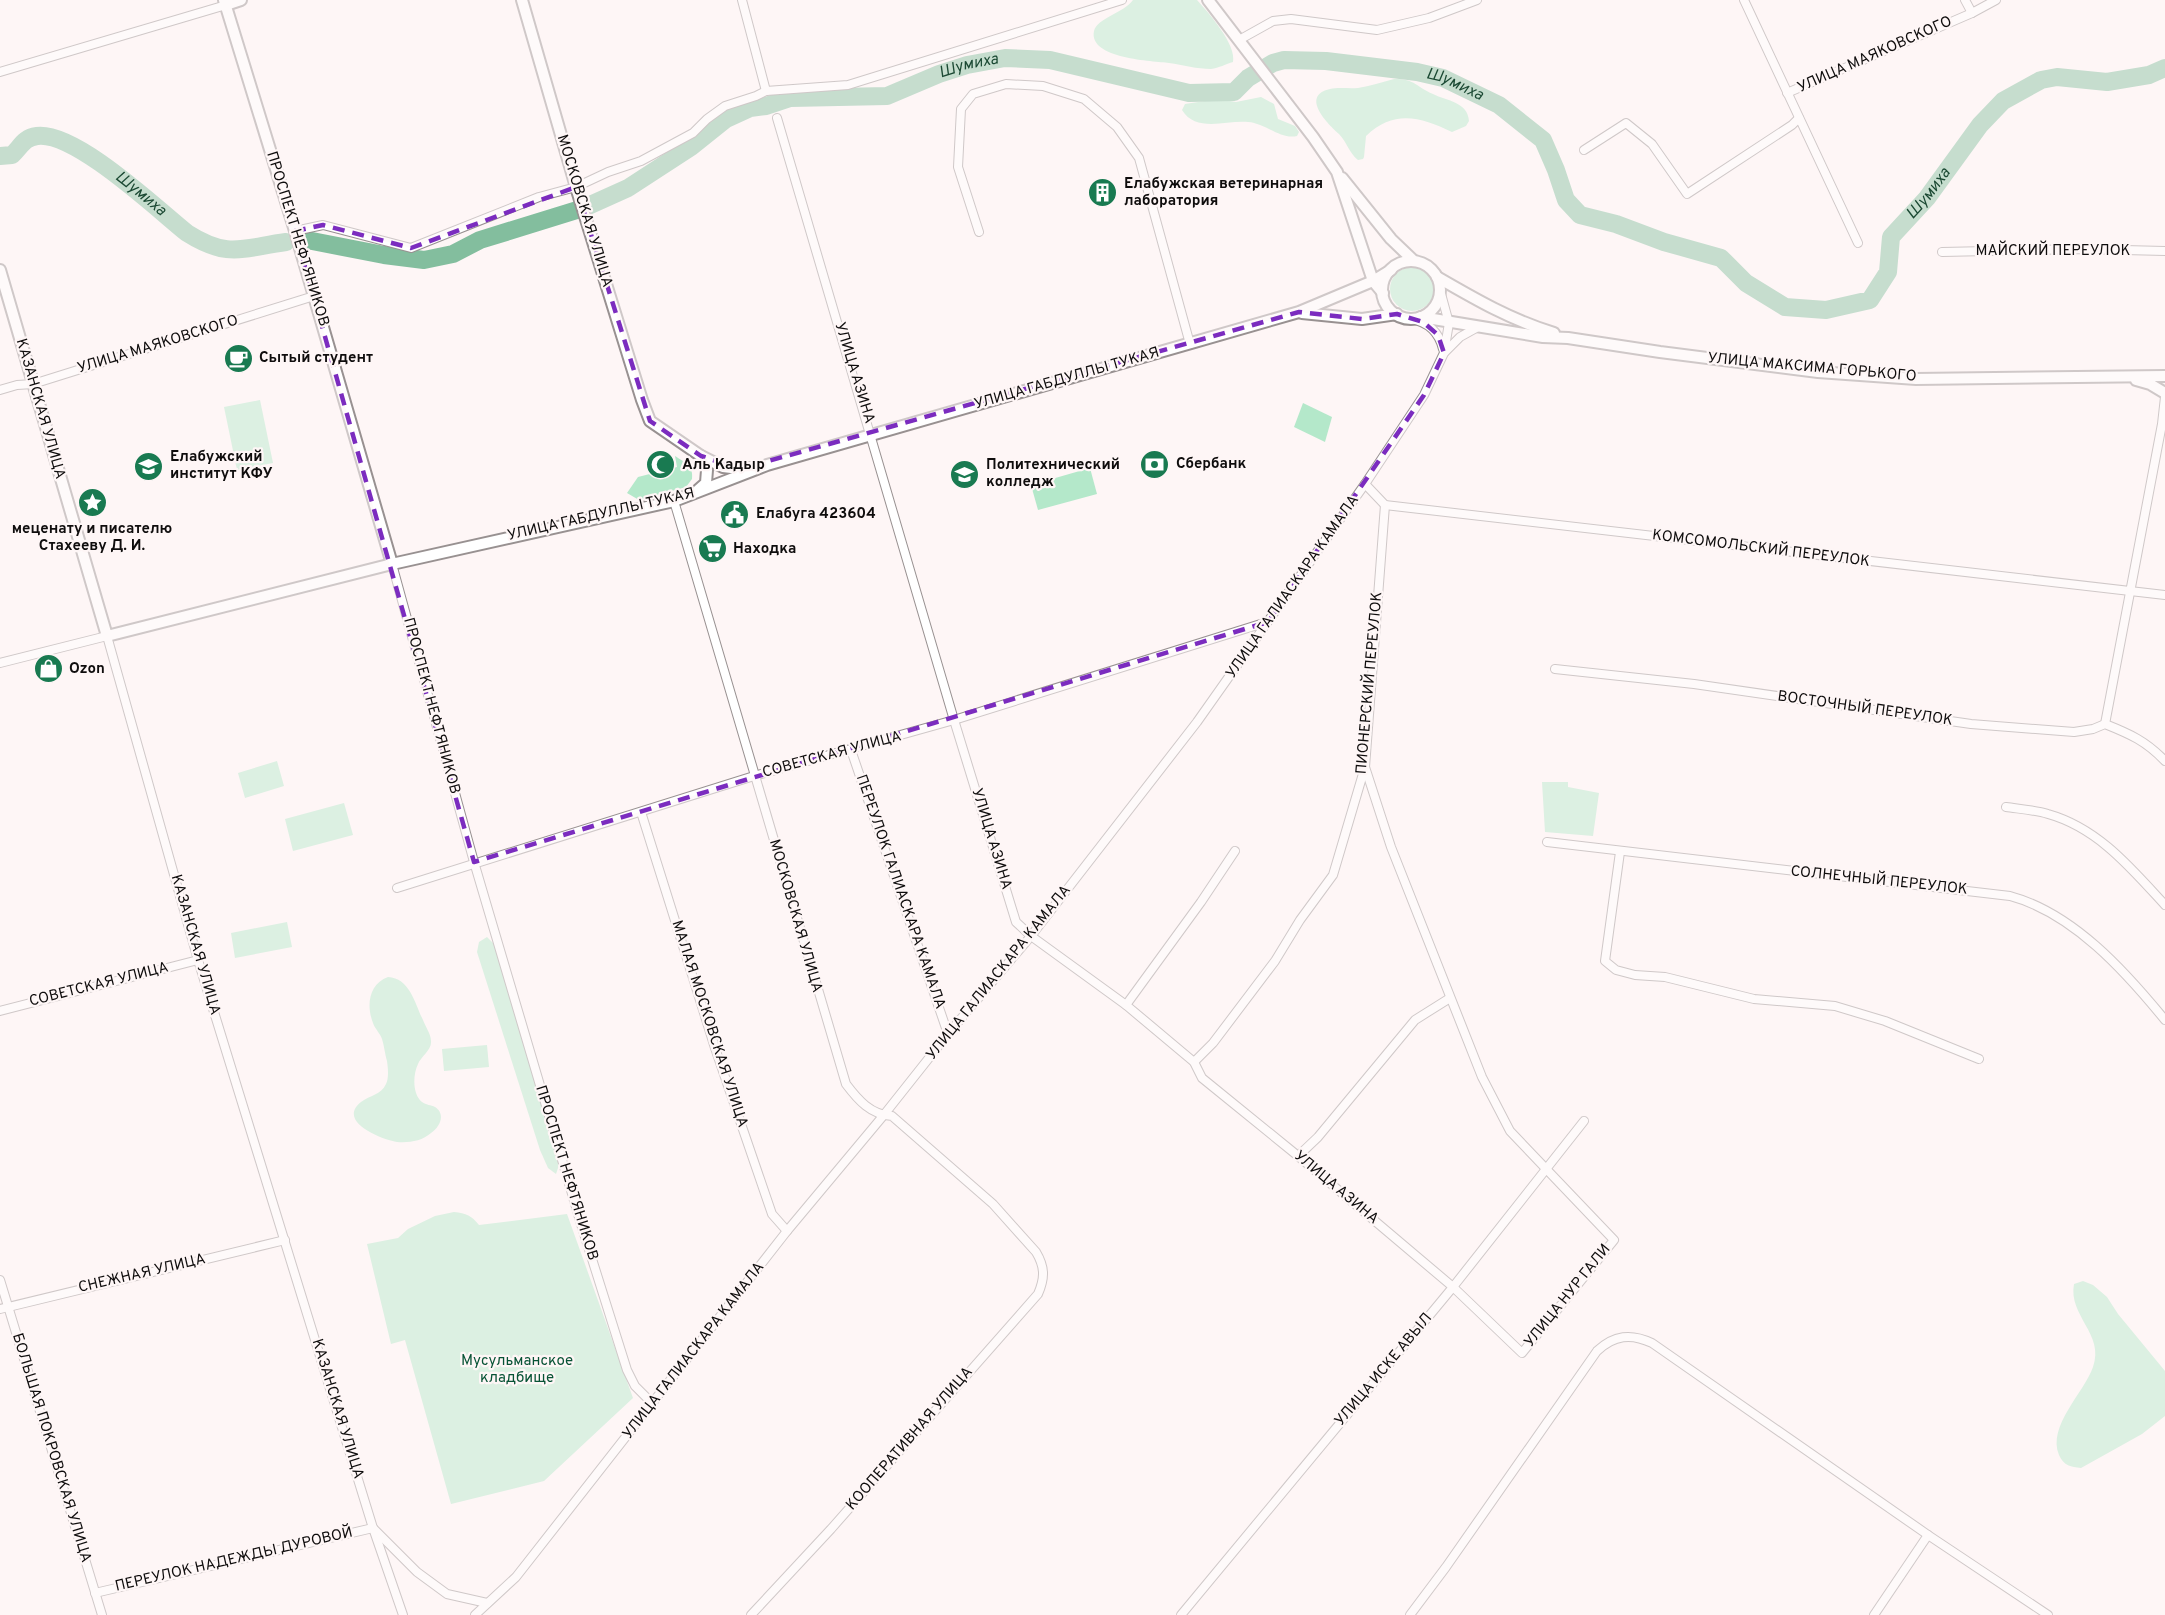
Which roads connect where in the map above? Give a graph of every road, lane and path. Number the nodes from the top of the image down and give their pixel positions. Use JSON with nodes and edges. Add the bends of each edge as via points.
{"nodes":[{"id":1,"x":242,"y":0,"type":"edge"},
{"id":2,"x":522,"y":0,"type":"edge"},
{"id":3,"x":742,"y":0,"type":"edge"},
{"id":4,"x":1122,"y":0,"type":"edge"},
{"id":5,"x":1208,"y":0,"type":"edge"},
{"id":6,"x":1477,"y":0,"type":"edge"},
{"id":7,"x":1744,"y":0,"type":"edge"},
{"id":8,"x":1965,"y":0,"type":"edge"},
{"id":9,"x":1996,"y":0,"type":"edge"},
{"id":10,"x":225,"y":2,"type":"edge"},
{"id":11,"x":1972,"y":13,"type":"junction"},
{"id":12,"x":1239,"y":40,"type":"junction"},
{"id":13,"x":0,"y":72,"type":"edge"},
{"id":14,"x":766,"y":91,"type":"junction"},
{"id":15,"x":1787,"y":93,"type":"junction"},
{"id":16,"x":777,"y":118,"type":"dead end"},
{"id":17,"x":1799,"y":118,"type":"junction"},
{"id":18,"x":1584,"y":150,"type":"dead end"},
{"id":19,"x":1337,"y":172,"type":"junction"},
{"id":20,"x":576,"y":187,"type":"junction"},
{"id":21,"x":296,"y":231,"type":"junction"},
{"id":22,"x":979,"y":232,"type":"dead end"},
{"id":23,"x":1858,"y":243,"type":"dead end"},
{"id":24,"x":2165,"y":251,"type":"edge"},
{"id":25,"x":1942,"y":252,"type":"dead end"},
{"id":26,"x":1414,"y":261,"type":"junction"},
{"id":27,"x":0,"y":270,"type":"edge"},
{"id":28,"x":1391,"y":270,"type":"junction"},
{"id":29,"x":1437,"y":277,"type":"junction"},
{"id":30,"x":1372,"y":281,"type":"junction"},
{"id":31,"x":1440,"y":290,"type":"junction"},
{"id":32,"x":1383,"y":293,"type":"junction"},
{"id":33,"x":314,"y":296,"type":"junction"},
{"id":34,"x":1299,"y":312,"type":"junction"},
{"id":35,"x":1397,"y":314,"type":"junction"},
{"id":36,"x":1416,"y":318,"type":"junction"},
{"id":37,"x":1449,"y":323,"type":"junction"},
{"id":38,"x":1481,"y":326,"type":"junction"},
{"id":39,"x":1568,"y":338,"type":"junction"},
{"id":40,"x":1190,"y":344,"type":"junction"},
{"id":41,"x":1444,"y":353,"type":"junction"},
{"id":42,"x":2124,"y":376,"type":"junction"},
{"id":43,"x":2165,"y":376,"type":"edge"},
{"id":44,"x":33,"y":384,"type":"junction"},
{"id":45,"x":0,"y":390,"type":"edge"},
{"id":46,"x":2165,"y":395,"type":"edge"},
{"id":47,"x":872,"y":434,"type":"junction"},
{"id":48,"x":701,"y":456,"type":"junction"},
{"id":49,"x":767,"y":465,"type":"junction"},
{"id":50,"x":1365,"y":484,"type":"junction"},
{"id":51,"x":693,"y":494,"type":"junction"},
{"id":52,"x":674,"y":501,"type":"junction"},
{"id":53,"x":1385,"y":505,"type":"junction"},
{"id":54,"x":392,"y":564,"type":"junction"},
{"id":55,"x":2129,"y":591,"type":"junction"},
{"id":56,"x":2165,"y":595,"type":"edge"},
{"id":57,"x":1268,"y":622,"type":"junction"},
{"id":58,"x":107,"y":636,"type":"junction"},
{"id":59,"x":0,"y":663,"type":"edge"},
{"id":60,"x":1555,"y":669,"type":"dead end"},
{"id":61,"x":954,"y":720,"type":"junction"},
{"id":62,"x":2105,"y":724,"type":"junction"},
{"id":63,"x":851,"y":750,"type":"junction"},
{"id":64,"x":2165,"y":760,"type":"edge"},
{"id":65,"x":1365,"y":767,"type":"junction"},
{"id":66,"x":754,"y":776,"type":"junction"},
{"id":67,"x":2006,"y":807,"type":"dead end"},
{"id":68,"x":641,"y":812,"type":"junction"},
{"id":69,"x":1547,"y":842,"type":"dead end"},
{"id":70,"x":1235,"y":851,"type":"dead end"},
{"id":71,"x":1620,"y":852,"type":"junction"},
{"id":72,"x":474,"y":862,"type":"junction"},
{"id":73,"x":397,"y":888,"type":"dead end"},
{"id":74,"x":2165,"y":905,"type":"edge"},
{"id":75,"x":1031,"y":936,"type":"junction"},
{"id":76,"x":198,"y":960,"type":"junction"},
{"id":77,"x":1450,"y":998,"type":"junction"},
{"id":78,"x":1126,"y":1005,"type":"junction"},
{"id":79,"x":0,"y":1011,"type":"edge"},
{"id":80,"x":2165,"y":1020,"type":"edge"},
{"id":81,"x":948,"y":1034,"type":"junction"},
{"id":82,"x":1979,"y":1059,"type":"dead end"},
{"id":83,"x":1194,"y":1062,"type":"junction"},
{"id":84,"x":883,"y":1116,"type":"junction"},
{"id":85,"x":1584,"y":1121,"type":"dead end"},
{"id":86,"x":1298,"y":1156,"type":"junction"},
{"id":87,"x":1546,"y":1170,"type":"junction"},
{"id":88,"x":787,"y":1231,"type":"junction"},
{"id":89,"x":285,"y":1240,"type":"junction"},
{"id":90,"x":1036,"y":1252,"type":"joint"},
{"id":91,"x":0,"y":1280,"type":"edge"},
{"id":92,"x":1453,"y":1287,"type":"junction"},
{"id":93,"x":4,"y":1307,"type":"edge"},
{"id":94,"x":1522,"y":1353,"type":"joint"},
{"id":95,"x":653,"y":1404,"type":"junction"},
{"id":96,"x":373,"y":1528,"type":"junction"},
{"id":97,"x":1928,"y":1535,"type":"junction"},
{"id":98,"x":95,"y":1593,"type":"junction"},
{"id":99,"x":487,"y":1603,"type":"junction"},
{"id":100,"x":102,"y":1615,"type":"edge"},
{"id":101,"x":403,"y":1615,"type":"edge"},
{"id":102,"x":475,"y":1615,"type":"edge"},
{"id":103,"x":751,"y":1615,"type":"edge"},
{"id":104,"x":1181,"y":1615,"type":"edge"},
{"id":105,"x":1410,"y":1615,"type":"edge"},
{"id":106,"x":1874,"y":1615,"type":"edge"},
{"id":107,"x":2048,"y":1615,"type":"edge"}],
"edges":[{"from":1,"to":10,"type":"main road"},
{"from":2,"to":20,"type":"main road","name":"МОСКОВСКАЯ УЛИЦА"},
{"from":3,"to":14,"type":"street"},
{"from":4,"to":14,"type":"street","via":[[848,85]]},
{"from":5,"to":12,"type":"main road"},
{"from":6,"to":12,"type":"street","via":[[1429,18],[1377,30],[1291,19],[1273,21]]},
{"from":7,"to":15,"type":"street"},
{"from":8,"to":11,"type":"street"},
{"from":9,"to":11,"type":"street","name":"УЛИЦА МАЯКОВСКОГО"},
{"from":10,"to":13,"type":"street"},
{"from":10,"to":21,"type":"main road","name":"ПРОСПЕКТ НЕФТЯНИКОВ"},
{"from":11,"to":15,"type":"street","name":"УЛИЦА МАЯКОВСКОГО"},
{"from":12,"to":19,"type":"main road"},
{"from":14,"to":20,"type":"street","via":[[725,106],[673,145]]},
{"from":15,"to":17,"type":"street"},
{"from":16,"to":47,"type":"street","name":"УЛИЦА АЗИНА"},
{"from":17,"to":18,"type":"street","via":[[1687,194],[1652,144],[1626,123]]},
{"from":17,"to":23,"type":"street"},
{"from":19,"to":26,"type":"main road","name":"УЛИЦА МАКСИМА ГОРЬКОГО"},
{"from":19,"to":30,"type":"main road"},
{"from":20,"to":21,"type":"street","via":[[539,197],[411,248],[323,225]]},
{"from":20,"to":48,"type":"main road","name":"МОСКОВСКАЯ УЛИЦА","via":[[650,421]]},
{"from":21,"to":33,"type":"main road","name":"ПРОСПЕКТ НЕФТЯНИКОВ"},
{"from":22,"to":40,"type":"street","via":[[958,167],[961,109],[974,94],[1006,84],[1043,86],[1084,99],[1117,127],[1138,158]]},
{"from":24,"to":25,"type":"street","name":"МАЙСКИЙ ПЕРЕУЛОК"},
{"from":26,"to":28,"type":"main road","via":[[1401,262]]},
{"from":26,"to":29,"type":"main road","name":"УЛИЦА МАКСИМА ГОРЬКОГО","via":[[1423,263]]},
{"from":27,"to":44,"type":"main road","name":"КАЗАНСКАЯ УЛИЦА"},
{"from":28,"to":30,"type":"main road","name":"УЛИЦА ГАБДУЛЛЫ ТУКАЯ"},
{"from":28,"to":32,"type":"main road"},
{"from":29,"to":31,"type":"main road"},
{"from":29,"to":39,"type":"main road","name":"УЛИЦА МАКСИМА ГОРЬКОГО","via":[[1521,323]]},
{"from":30,"to":32,"type":"main road"},
{"from":30,"to":34,"type":"main road","name":"УЛИЦА ГАБДУЛЛЫ ТУКАЯ"},
{"from":31,"to":36,"type":"main road","via":[[1434,306]]},
{"from":31,"to":37,"type":"street","name":"УЛИЦА ГАЛИАСКАРА КАМАЛА"},
{"from":32,"to":35,"type":"main road","via":[[1390,309]]},
{"from":33,"to":44,"type":"street","name":"УЛИЦА МАЯКОВСКОГО"},
{"from":33,"to":54,"type":"main road","name":"ПРОСПЕКТ НЕФТЯНИКОВ"},
{"from":34,"to":35,"type":"main road","name":"УЛИЦА ГАБДУЛЛЫ ТУКАЯ","via":[[1362,319]]},
{"from":34,"to":40,"type":"main road","name":"УЛИЦА ГАБДУЛЛЫ ТУКАЯ"},
{"from":35,"to":36,"type":"main road","name":"УЛИЦА МАКСИМА ГОРЬКОГО"},
{"from":36,"to":37,"type":"main road","name":"УЛИЦА МАКСИМА ГОРЬКОГО"},
{"from":36,"to":41,"type":"street","via":[[1434,330]]},
{"from":37,"to":38,"type":"main road","name":"УЛИЦА МАКСИМА ГОРЬКОГО"},
{"from":37,"to":41,"type":"street","name":"УЛИЦА ГАЛИАСКАРА КАМАЛА"},
{"from":38,"to":39,"type":"main road","name":"УЛИЦА МАКСИМА ГОРЬКОГО","via":[[1544,338]]},
{"from":38,"to":41,"type":"street","via":[[1460,337]]},
{"from":39,"to":42,"type":"main road","name":"УЛИЦА МАКСИМА ГОРЬКОГО","via":[[1818,372],[1916,378]]},
{"from":40,"to":47,"type":"main road","name":"УЛИЦА ГАБДУЛЛЫ ТУКАЯ"},
{"from":41,"to":50,"type":"street","name":"УЛИЦА ГАЛИАСКАРА КАМАЛА","via":[[1424,394]]},
{"from":42,"to":43,"type":"main road","name":"УЛИЦА МАКСИМА ГОРЬКОГО"},
{"from":42,"to":46,"type":"main road","via":[[2150,384]]},
{"from":44,"to":45,"type":"street","name":"УЛИЦА МАЯКОВСКОГО"},
{"from":44,"to":58,"type":"main road","name":"КАЗАНСКАЯ УЛИЦА"},
{"from":46,"to":55,"type":"street"},
{"from":47,"to":49,"type":"main road","name":"УЛИЦА ГАБДУЛЛЫ ТУКАЯ"},
{"from":47,"to":61,"type":"street","name":"УЛИЦА АЗИНА"},
{"from":48,"to":49,"type":"main road","via":[[740,470]]},
{"from":48,"to":51,"type":"main road","via":[[706,483]]},
{"from":49,"to":51,"type":"main road","name":"УЛИЦА ГАБДУЛЛЫ ТУКАЯ"},
{"from":50,"to":53,"type":"street"},
{"from":50,"to":57,"type":"street","name":"УЛИЦА ГАЛИАСКАРА КАМАЛА"},
{"from":51,"to":52,"type":"main road","name":"УЛИЦА ГАБДУЛЛЫ ТУКАЯ"},
{"from":52,"to":54,"type":"main road","name":"УЛИЦА ГАБДУЛЛЫ ТУКАЯ"},
{"from":52,"to":66,"type":"street","name":"МОСКОВСКАЯ УЛИЦА"},
{"from":53,"to":55,"type":"street","name":"КОМСОМОЛЬСКИЙ ПЕРЕУЛОК"},
{"from":53,"to":65,"type":"street","name":"ПИОНЕРСКИЙ ПЕРЕУЛОК"},
{"from":54,"to":58,"type":"main road","name":"УЛИЦА ГАБДУЛЛЫ ТУКАЯ"},
{"from":54,"to":72,"type":"street","name":"ПРОСПЕКТ НЕФТЯНИКОВ"},
{"from":55,"to":56,"type":"street","name":"КОМСОМОЛЬСКИЙ ПЕРЕУЛОК"},
{"from":55,"to":62,"type":"street"},
{"from":57,"to":61,"type":"street","name":"СОВЕТСКАЯ УЛИЦА"},
{"from":57,"to":75,"type":"street","name":"УЛИЦА ГАЛИАСКАРА КАМАЛА","via":[[1197,722]]},
{"from":58,"to":59,"type":"street","name":"УЛИЦА ГАБДУЛЛЫ ТУКАЯ"},
{"from":58,"to":76,"type":"street","name":"КАЗАНСКАЯ УЛИЦА"},
{"from":60,"to":62,"type":"street","name":"ВОСТОЧНЫЙ ПЕРЕУЛОК","via":[[1971,724],[2074,732]]},
{"from":61,"to":63,"type":"street","name":"СОВЕТСКАЯ УЛИЦА"},
{"from":61,"to":75,"type":"street","name":"УЛИЦА АЗИНА","via":[[1016,922]]},
{"from":62,"to":64,"type":"street","via":[[2134,736]]},
{"from":63,"to":66,"type":"street","name":"СОВЕТСКАЯ УЛИЦА"},
{"from":63,"to":81,"type":"street","name":"ПЕРЕУЛОК ГАЛИАСКАРА КАМАЛА"},
{"from":65,"to":77,"type":"street","via":[[1391,847]]},
{"from":65,"to":83,"type":"street","name":"ПИОНЕРСКИЙ ПЕРЕУЛОК","via":[[1333,875],[1275,961]]},
{"from":66,"to":68,"type":"street","name":"СОВЕТСКАЯ УЛИЦА"},
{"from":66,"to":84,"type":"street","name":"МОСКОВСКАЯ УЛИЦА","via":[[841,1072],[855,1096]]},
{"from":67,"to":74,"type":"street","via":[[2048,814],[2089,832],[2105,843]]},
{"from":68,"to":72,"type":"street","name":"СОВЕТСКАЯ УЛИЦА"},
{"from":68,"to":88,"type":"street","name":"МАЛАЯ МОСКОВСКАЯ УЛИЦА","via":[[772,1214]]},
{"from":69,"to":71,"type":"street","name":"СОЛНЕЧНЫЙ ПЕРЕУЛОК"},
{"from":70,"to":78,"type":"street"},
{"from":71,"to":80,"type":"street","name":"СОЛНЕЧНЫЙ ПЕРЕУЛОК","via":[[2030,901],[2081,934],[2142,992]]},
{"from":71,"to":82,"type":"street","via":[[1605,961],[1616,970],[1665,976],[1754,999],[1835,1006],[1886,1021]]},
{"from":72,"to":73,"type":"street","name":"СОВЕТСКАЯ УЛИЦА"},
{"from":72,"to":95,"type":"street","name":"ПРОСПЕКТ НЕФТЯНИКОВ","via":[[627,1370],[635,1386]]},
{"from":75,"to":78,"type":"street","name":"УЛИЦА АЗИНА"},
{"from":75,"to":81,"type":"street","name":"УЛИЦА ГАЛИАСКАРА КАМАЛА"},
{"from":76,"to":79,"type":"street","name":"СОВЕТСКАЯ УЛИЦА"},
{"from":76,"to":89,"type":"street","name":"КАЗАНСКАЯ УЛИЦА"},
{"from":77,"to":86,"type":"street","via":[[1415,1020]]},
{"from":77,"to":87,"type":"street","via":[[1482,1077],[1510,1131]]},
{"from":78,"to":83,"type":"street","name":"УЛИЦА АЗИНА"},
{"from":81,"to":84,"type":"street","name":"УЛИЦА ГАЛИАСКАРА КАМАЛА"},
{"from":83,"to":86,"type":"street","name":"УЛИЦА АЗИНА","via":[[1202,1078]]},
{"from":84,"to":88,"type":"street","name":"УЛИЦА ГАЛИАСКАРА КАМАЛА"},
{"from":84,"to":90,"type":"street","name":"МОСКОВСКАЯ УЛИЦА","via":[[892,1116],[942,1158],[993,1204]]},
{"from":85,"to":87,"type":"street","name":"УЛИЦА ИСКЕ АВЫЛ"},
{"from":86,"to":92,"type":"street","name":"УЛИЦА АЗИНА"},
{"from":87,"to":92,"type":"street","name":"УЛИЦА ИСКЕ АВЫЛ"},
{"from":87,"to":94,"type":"street","name":"УЛИЦА НУР ГАЛИ","via":[[1614,1240]]},
{"from":88,"to":95,"type":"street","name":"УЛИЦА ГАЛИАСКАРА КАМАЛА"},
{"from":89,"to":93,"type":"street","name":"СНЕЖНАЯ УЛИЦА"},
{"from":89,"to":96,"type":"street","name":"КАЗАНСКАЯ УЛИЦА"},
{"from":90,"to":103,"type":"street","name":"КООПЕРАТИВНАЯ УЛИЦА","via":[[1044,1272],[1038,1294]]},
{"from":91,"to":93,"type":"street","name":"БОЛЬШАЯ ПОКРОВСКАЯ УЛИЦА"},
{"from":92,"to":94,"type":"street","name":"УЛИЦА АЗИНА"},
{"from":92,"to":104,"type":"street","name":"УЛИЦА ИСКЕ АВЫЛ"},
{"from":93,"to":98,"type":"street","name":"БОЛЬШАЯ ПОКРОВСКАЯ УЛИЦА"},
{"from":95,"to":99,"type":"street","name":"УЛИЦА ГАЛИАСКАРА КАМАЛА","via":[[516,1577]]},
{"from":96,"to":98,"type":"street","name":"ПЕРЕУЛОК НАДЕЖДЫ ДУРОВОЙ"},
{"from":96,"to":99,"type":"street","via":[[417,1572],[447,1594]]},
{"from":96,"to":101,"type":"street","name":"КАЗАНСКАЯ УЛИЦА"},
{"from":97,"to":105,"type":"street","via":[[1652,1343],[1621,1337],[1597,1351]]},
{"from":97,"to":106,"type":"street"},
{"from":97,"to":107,"type":"street"},
{"from":98,"to":100,"type":"street","name":"БОЛЬШАЯ ПОКРОВСКАЯ УЛИЦА"},
{"from":99,"to":102,"type":"street","name":"УЛИЦА ГАЛИАСКАРА КАМАЛА"}]}
